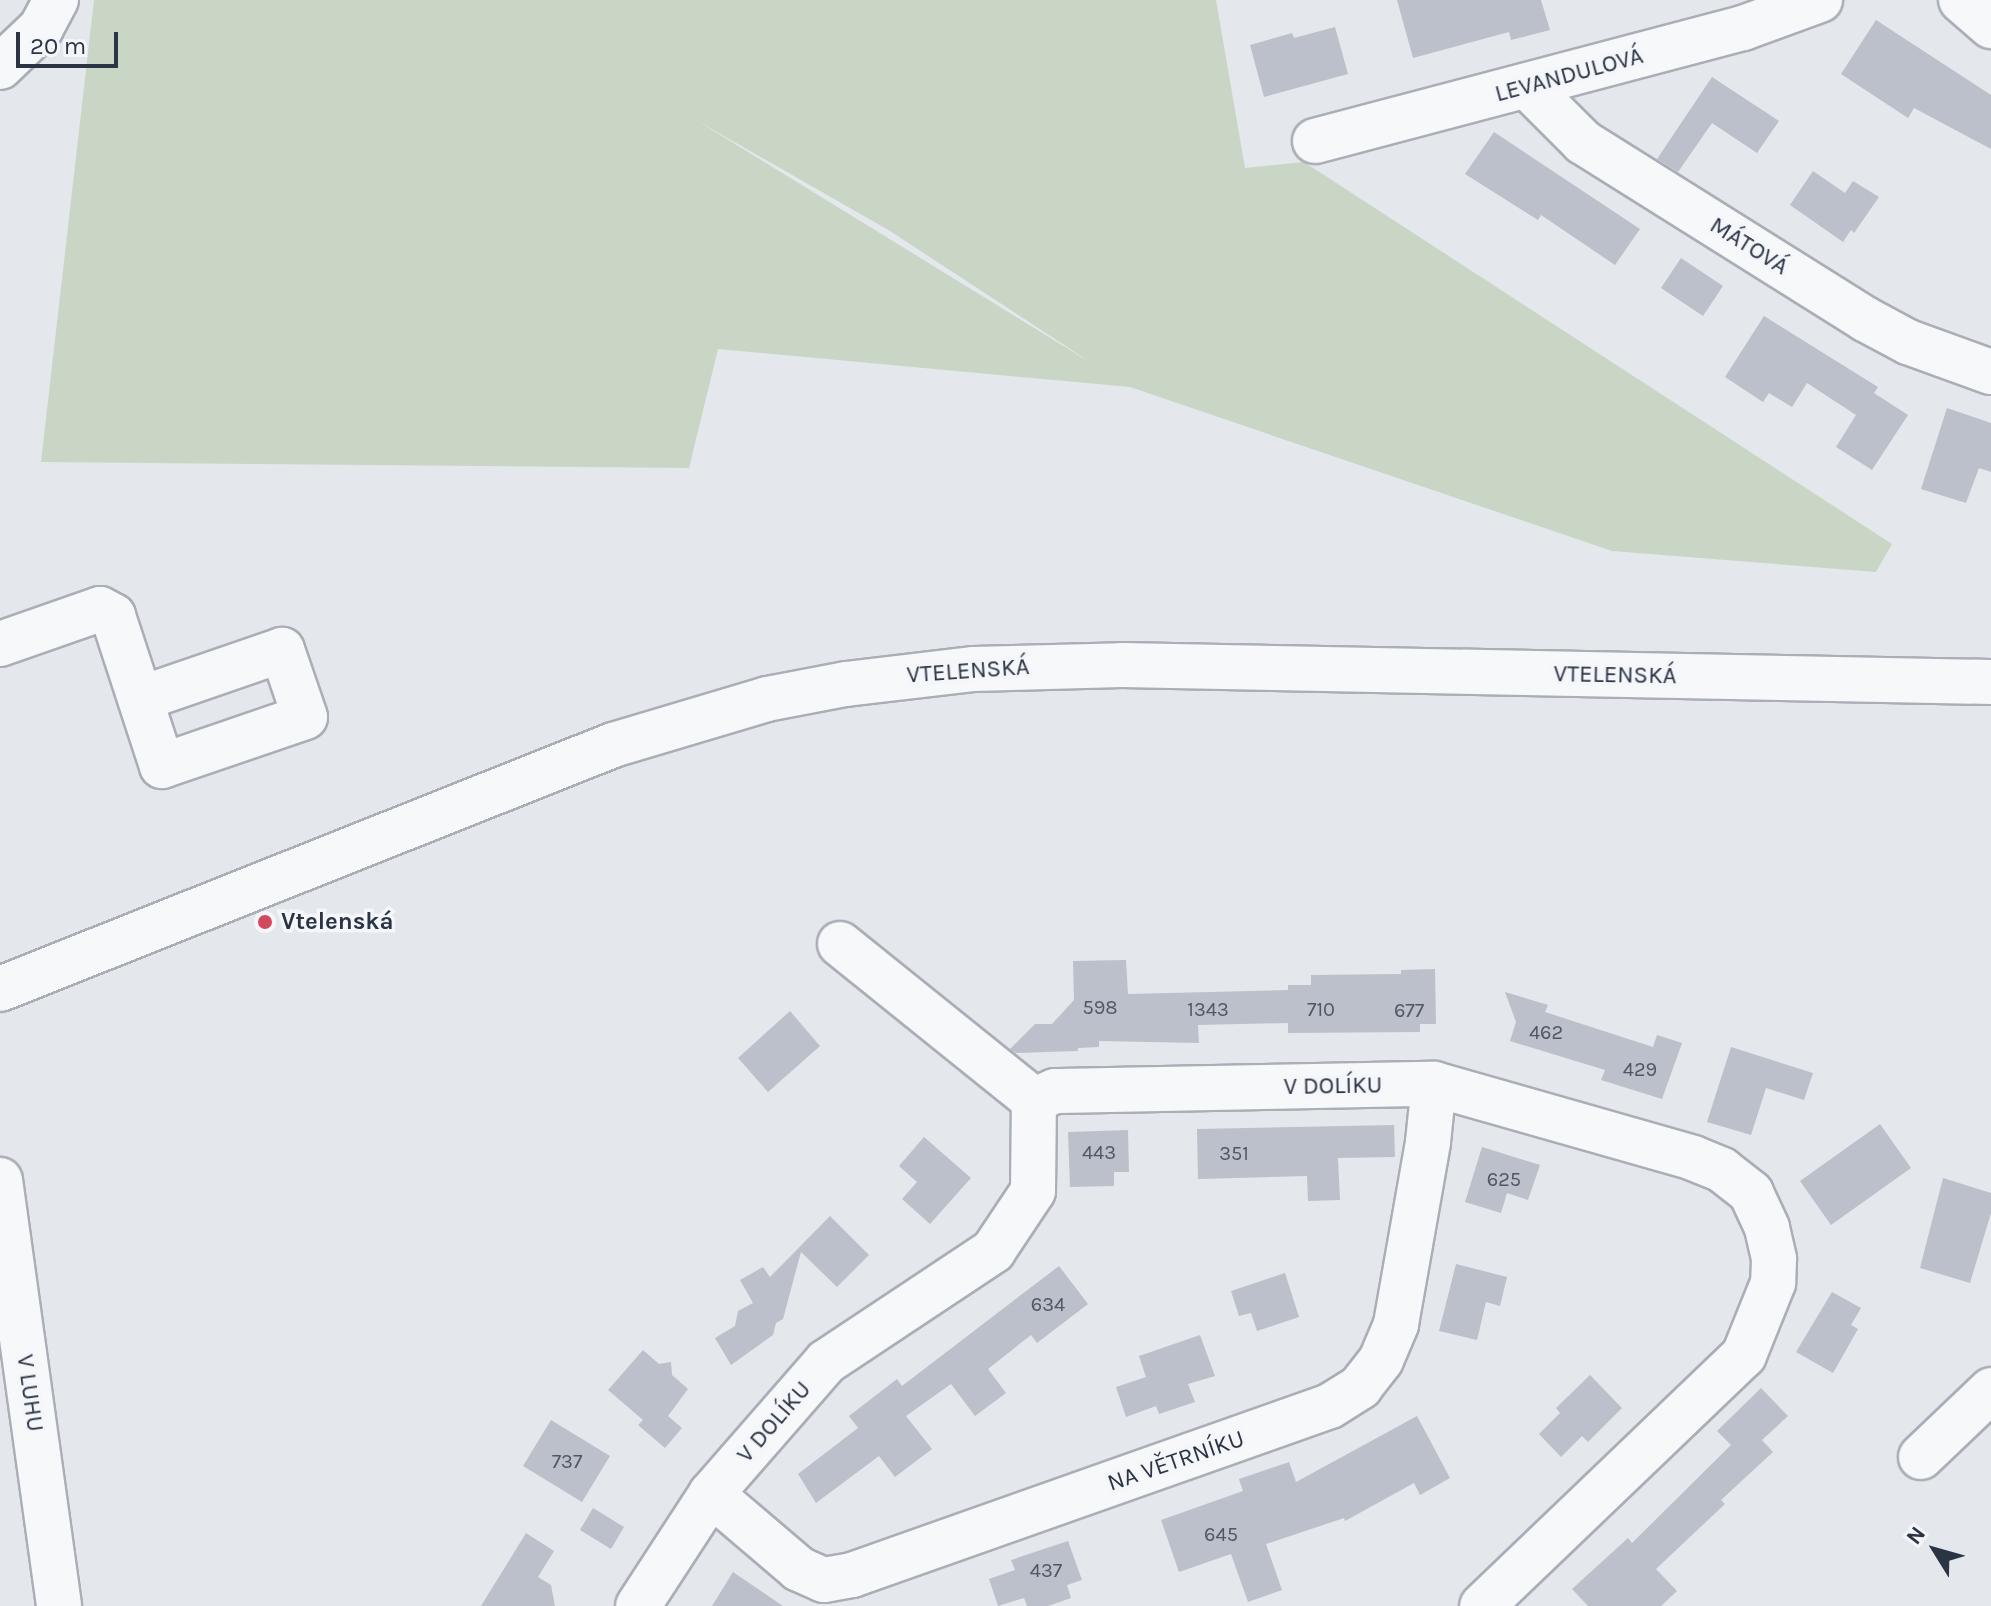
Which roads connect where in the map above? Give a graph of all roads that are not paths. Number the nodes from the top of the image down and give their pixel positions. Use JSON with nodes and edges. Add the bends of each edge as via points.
{"nodes":[{"id":1,"x":56,"y":0,"type":"edge"},
{"id":2,"x":1820,"y":0,"type":"edge"},
{"id":3,"x":1961,"y":0,"type":"edge"},
{"id":4,"x":1991,"y":26,"type":"edge"},
{"id":5,"x":0,"y":67,"type":"edge"},
{"id":6,"x":1527,"y":86,"type":"junction"},
{"id":7,"x":1315,"y":141,"type":"dead end"},
{"id":8,"x":1991,"y":372,"type":"edge"},
{"id":9,"x":0,"y":644,"type":"edge"},
{"id":10,"x":1991,"y":682,"type":"edge"},
{"id":11,"x":140,"y":699,"type":"dead end"},
{"id":12,"x":840,"y":944,"type":"dead end"},
{"id":13,"x":0,"y":989,"type":"edge"},
{"id":14,"x":1434,"y":1084,"type":"junction"},
{"id":15,"x":1034,"y":1100,"type":"junction"},
{"id":16,"x":0,"y":1180,"type":"edge"},
{"id":17,"x":1991,"y":1390,"type":"edge"},
{"id":18,"x":16,"y":1408,"type":"edge"},
{"id":19,"x":1921,"y":1457,"type":"dead end"},
{"id":20,"x":711,"y":1494,"type":"junction"},
{"id":21,"x":59,"y":1606,"type":"edge"},
{"id":22,"x":638,"y":1606,"type":"edge"},
{"id":23,"x":1482,"y":1606,"type":"edge"}],
"edges":[{"from":1,"to":5,"type":"street","via":[[41,28]]},
{"from":2,"to":6,"type":"street","name":"LEVANDULOVÁ","via":[[1743,28]]},
{"from":3,"to":4,"type":"street"},
{"from":6,"to":7,"type":"street","name":"LEVANDULOVÁ"},
{"from":6,"to":8,"type":"street","name":"MÁTOVÁ","via":[[1583,142],[1865,319],[1908,342]]},
{"from":9,"to":11,"type":"street","via":[[100,609],[113,616]]},
{"from":10,"to":13,"type":"street","name":"VTELENSKÁ","via":[[1122,665],[974,669],[846,684],[753,703],[613,745]]},
{"from":12,"to":15,"type":"street"},
{"from":14,"to":15,"type":"street","name":"V DOLÍKU","via":[[1055,1091]]},
{"from":14,"to":20,"type":"street","name":"NA VĚTRNÍKU","via":[[1396,1324],[1381,1360],[1360,1387],[1330,1406],[852,1575],[824,1580],[799,1569]]},
{"from":14,"to":23,"type":"street","name":"V DOLÍKU","via":[[1722,1170],[1751,1193],[1774,1259],[1773,1283],[1744,1355]]},
{"from":15,"to":20,"type":"street","name":"V DOLÍKU","via":[[1033,1191],[993,1251],[826,1362]]},
{"from":16,"to":18,"type":"street","name":"V LUHU"},
{"from":17,"to":19,"type":"street"},
{"from":18,"to":21,"type":"street","name":"V LUHU"},
{"from":20,"to":22,"type":"street","name":"V DOLÍKU"}]}
